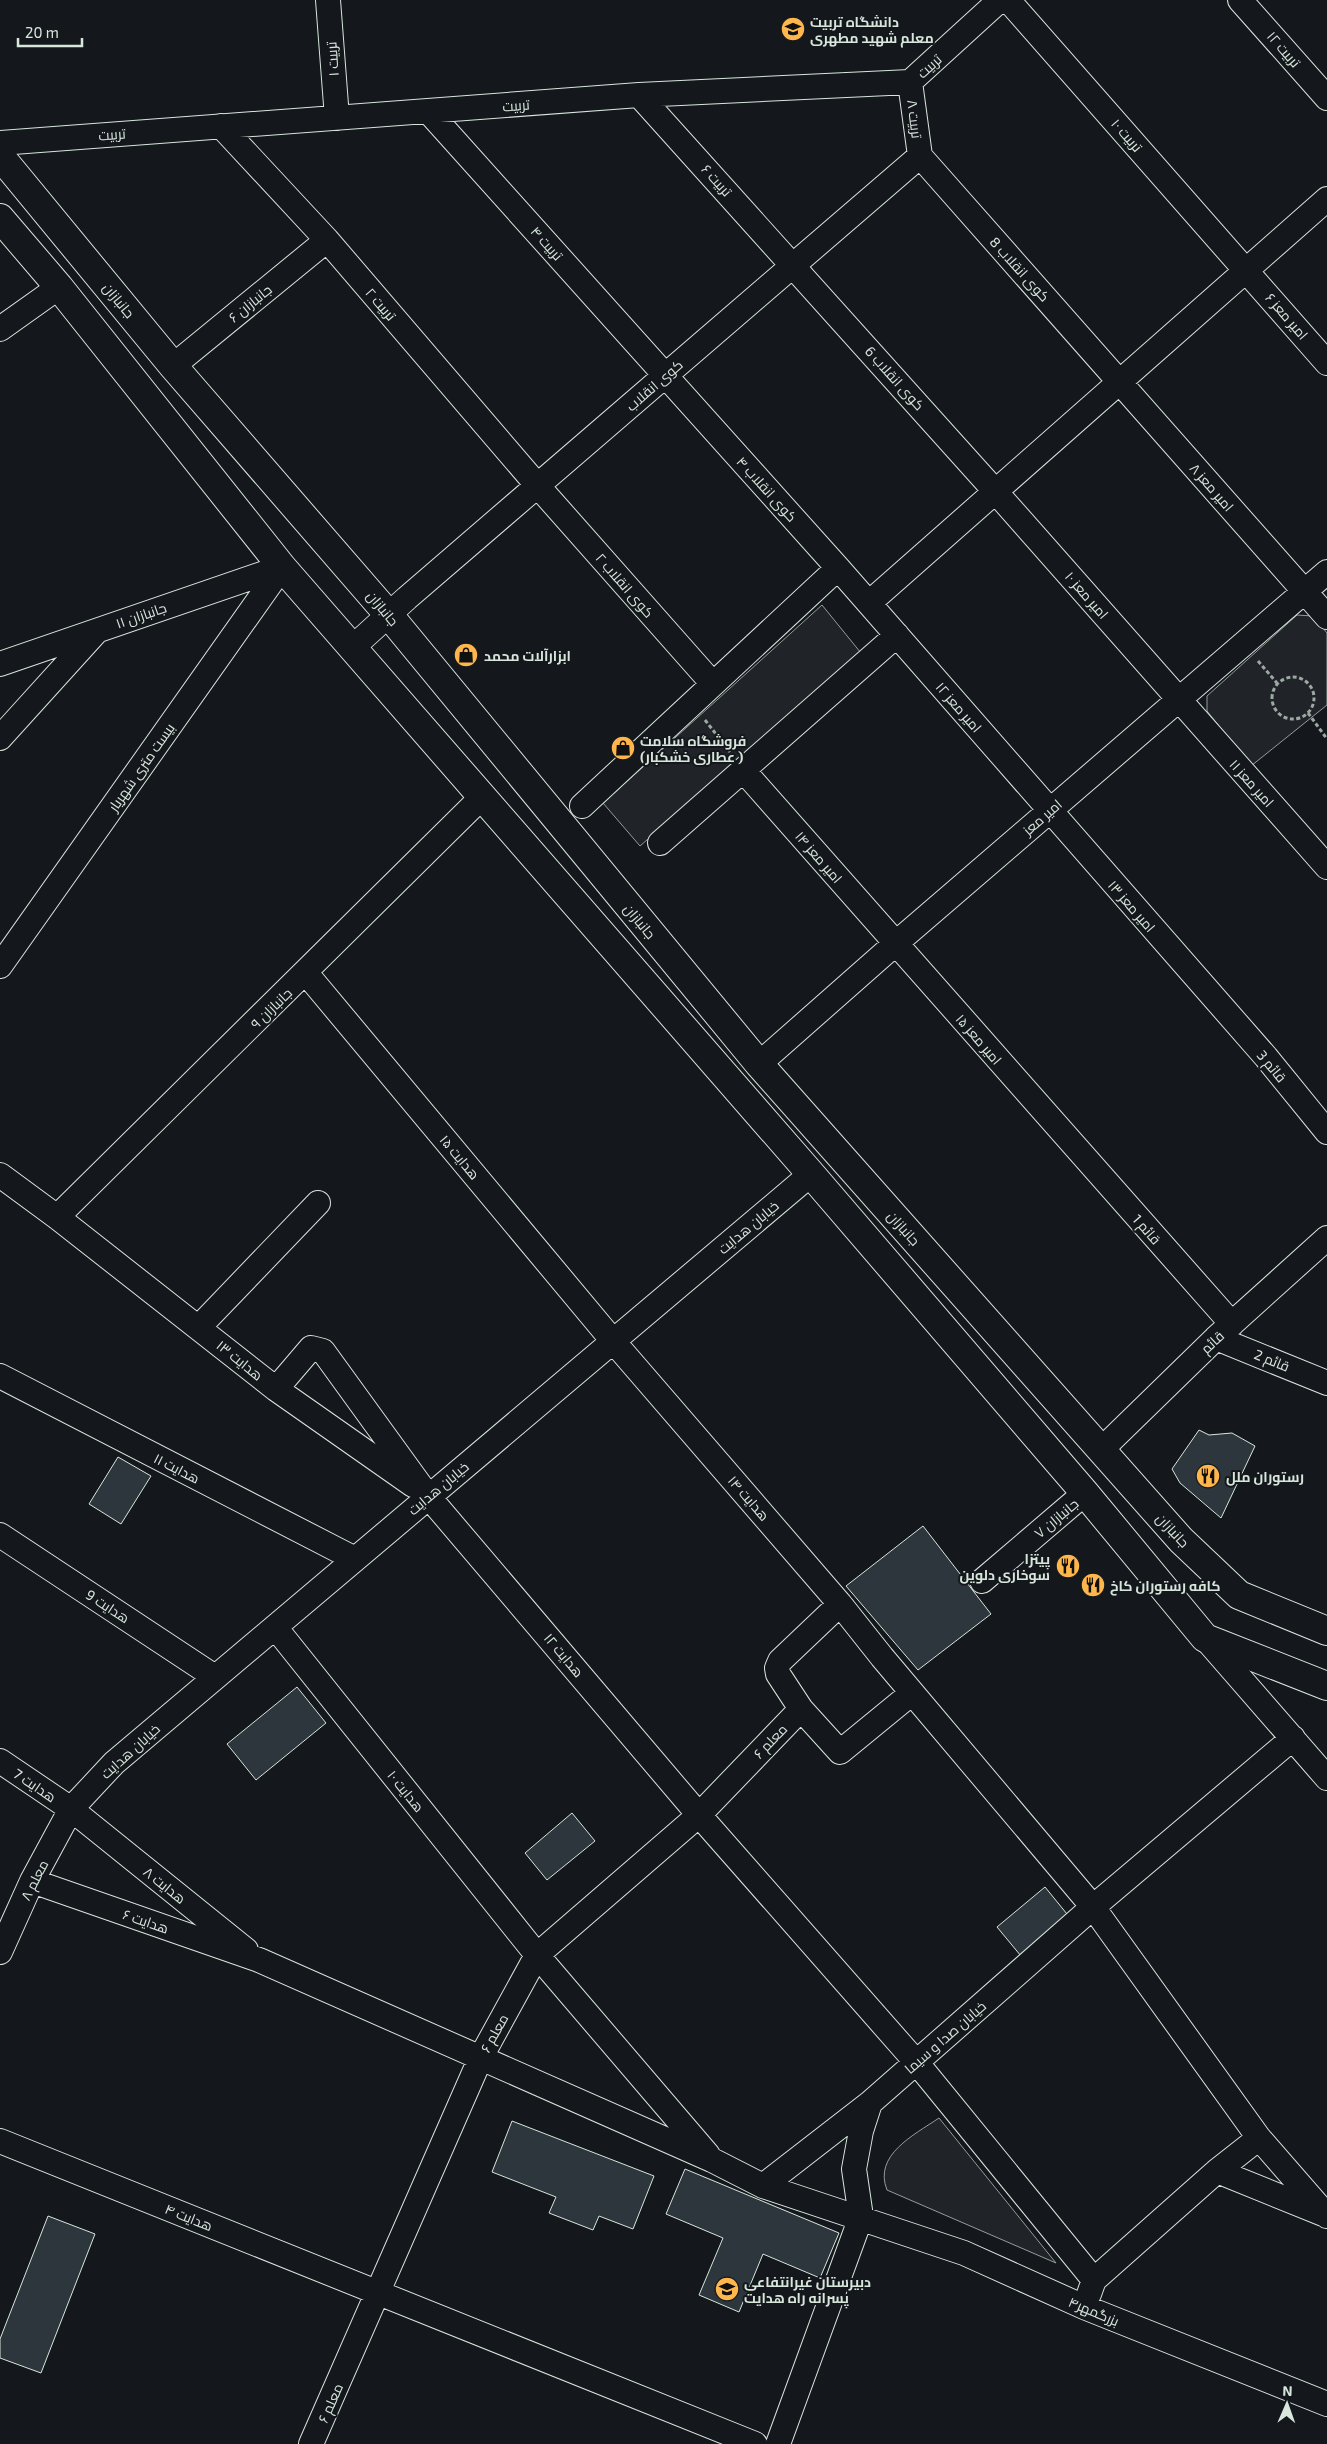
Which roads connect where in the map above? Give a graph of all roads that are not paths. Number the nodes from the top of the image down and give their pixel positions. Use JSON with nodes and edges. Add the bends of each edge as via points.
{"nodes":[{"id":1,"x":328,"y":0,"type":"edge"},
{"id":2,"x":1000,"y":0,"type":"edge"},
{"id":3,"x":1008,"y":0,"type":"edge"},
{"id":4,"x":1240,"y":0,"type":"edge"},
{"id":5,"x":910,"y":82,"type":"junction"},
{"id":6,"x":640,"y":95,"type":"junction"},
{"id":7,"x":1327,"y":98,"type":"edge"},
{"id":8,"x":428,"y":111,"type":"junction"},
{"id":9,"x":337,"y":118,"type":"junction"},
{"id":10,"x":221,"y":126,"type":"junction"},
{"id":11,"x":0,"y":143,"type":"edge"},
{"id":12,"x":0,"y":156,"type":"edge"},
{"id":13,"x":920,"y":156,"type":"junction"},
{"id":14,"x":1327,"y":199,"type":"edge"},
{"id":15,"x":0,"y":218,"type":"edge"},
{"id":16,"x":326,"y":240,"type":"junction"},
{"id":17,"x":794,"y":265,"type":"junction"},
{"id":18,"x":1246,"y":270,"type":"junction"},
{"id":19,"x":59,"y":287,"type":"junction"},
{"id":20,"x":0,"y":329,"type":"edge"},
{"id":21,"x":1327,"y":363,"type":"edge"},
{"id":22,"x":173,"y":366,"type":"junction"},
{"id":23,"x":666,"y":375,"type":"junction"},
{"id":24,"x":1120,"y":381,"type":"junction"},
{"id":25,"x":537,"y":485,"type":"junction"},
{"id":26,"x":995,"y":491,"type":"junction"},
{"id":27,"x":282,"y":567,"type":"junction"},
{"id":28,"x":838,"y":568,"type":"junction"},
{"id":29,"x":1327,"y":572,"type":"edge"},
{"id":30,"x":1304,"y":592,"type":"junction"},
{"id":31,"x":869,"y":603,"type":"junction"},
{"id":32,"x":388,"y":614,"type":"junction"},
{"id":33,"x":1327,"y":617,"type":"edge"},
{"id":34,"x":99,"y":630,"type":"junction"},
{"id":35,"x":897,"y":635,"type":"junction"},
{"id":36,"x":352,"y":648,"type":"junction"},
{"id":37,"x":0,"y":664,"type":"edge"},
{"id":38,"x":712,"y":684,"type":"junction"},
{"id":39,"x":1178,"y":699,"type":"junction"},
{"id":40,"x":0,"y":738,"type":"edge"},
{"id":41,"x":743,"y":770,"type":"junction"},
{"id":42,"x":483,"y":796,"type":"junction"},
{"id":43,"x":582,"y":806,"type":"dead end"},
{"id":44,"x":1048,"y":811,"type":"junction"},
{"id":45,"x":660,"y":843,"type":"dead end"},
{"id":46,"x":1327,"y":868,"type":"edge"},
{"id":47,"x":896,"y":944,"type":"junction"},
{"id":48,"x":0,"y":966,"type":"edge"},
{"id":49,"x":306,"y":973,"type":"junction"},
{"id":50,"x":1216,"y":1001,"type":"joint"},
{"id":51,"x":759,"y":1064,"type":"junction"},
{"id":52,"x":1327,"y":1132,"type":"edge"},
{"id":53,"x":1064,"y":1134,"type":"joint"},
{"id":54,"x":811,"y":1174,"type":"junction"},
{"id":55,"x":0,"y":1175,"type":"edge"},
{"id":56,"x":318,"y":1204,"type":"dead end"},
{"id":57,"x":58,"y":1217,"type":"junction"},
{"id":58,"x":1327,"y":1238,"type":"edge"},
{"id":59,"x":199,"y":1327,"type":"junction"},
{"id":60,"x":1224,"y":1331,"type":"junction"},
{"id":61,"x":613,"y":1341,"type":"junction"},
{"id":62,"x":0,"y":1376,"type":"edge"},
{"id":63,"x":1327,"y":1383,"type":"edge"},
{"id":64,"x":276,"y":1389,"type":"junction"},
{"id":65,"x":1101,"y":1450,"type":"junction"},
{"id":66,"x":1085,"y":1493,"type":"junction"},
{"id":67,"x":428,"y":1496,"type":"junction"},
{"id":68,"x":0,"y":1535,"type":"edge"},
{"id":69,"x":355,"y":1559,"type":"junction"},
{"id":70,"x":982,"y":1581,"type":"dead end"},
{"id":71,"x":840,"y":1604,"type":"junction"},
{"id":72,"x":275,"y":1627,"type":"junction"},
{"id":73,"x":1327,"y":1631,"type":"edge"},
{"id":74,"x":1205,"y":1638,"type":"junction"},
{"id":75,"x":215,"y":1677,"type":"junction"},
{"id":76,"x":1327,"y":1686,"type":"edge"},
{"id":77,"x":912,"y":1693,"type":"junction"},
{"id":78,"x":801,"y":1709,"type":"junction"},
{"id":79,"x":1293,"y":1738,"type":"junction"},
{"id":80,"x":0,"y":1761,"type":"edge"},
{"id":81,"x":1327,"y":1778,"type":"edge"},
{"id":82,"x":71,"y":1809,"type":"junction"},
{"id":83,"x":699,"y":1815,"type":"junction"},
{"id":84,"x":32,"y":1881,"type":"junction"},
{"id":85,"x":1093,"y":1907,"type":"junction"},
{"id":86,"x":0,"y":1952,"type":"edge"},
{"id":87,"x":537,"y":1955,"type":"junction"},
{"id":88,"x":259,"y":1960,"type":"junction"},
{"id":89,"x":481,"y":2057,"type":"junction"},
{"id":90,"x":917,"y":2063,"type":"junction"},
{"id":91,"x":870,"y":2103,"type":"junction"},
{"id":92,"x":1259,"y":2138,"type":"junction"},
{"id":93,"x":0,"y":2141,"type":"edge"},
{"id":94,"x":712,"y":2160,"type":"junction"},
{"id":95,"x":1217,"y":2171,"type":"junction"},
{"id":96,"x":763,"y":2186,"type":"junction"},
{"id":97,"x":1327,"y":2216,"type":"edge"},
{"id":98,"x":861,"y":2217,"type":"junction"},
{"id":99,"x":1094,"y":2280,"type":"junction"},
{"id":100,"x":378,"y":2294,"type":"junction"},
{"id":101,"x":1084,"y":2307,"type":"junction"},
{"id":102,"x":1327,"y":2404,"type":"edge"},
{"id":103,"x":311,"y":2444,"type":"edge"},
{"id":104,"x":755,"y":2444,"type":"edge"},
{"id":105,"x":778,"y":2444,"type":"edge"}],
"edges":[{"from":1,"to":9,"type":"street","name":"تربیت ۱"},
{"from":2,"to":5,"type":"street","name":"تربیت"},
{"from":3,"to":18,"type":"street","name":"تربیت ۱۰"},
{"from":4,"to":7,"type":"street","name":"تربیت ۱۲"},
{"from":5,"to":6,"type":"street","name":"تربیت"},
{"from":5,"to":13,"type":"street","name":"تربیت ۸"},
{"from":6,"to":8,"type":"street","name":"تربیت"},
{"from":6,"to":17,"type":"street","name":"تربیت ۶"},
{"from":8,"to":9,"type":"street","name":"تربیت"},
{"from":8,"to":23,"type":"street","name":"تربیت ۴"},
{"from":9,"to":10,"type":"street","name":"تربیت"},
{"from":10,"to":11,"type":"street","name":"تربیت"},
{"from":10,"to":16,"type":"street","name":"تربیت ۲"},
{"from":12,"to":22,"type":"main road","name":"جانبازان"},
{"from":13,"to":17,"type":"street","name":"کوی انقلاب"},
{"from":13,"to":24,"type":"street","name":"کوی انقلاب 8"},
{"from":14,"to":18,"type":"street"},
{"from":15,"to":19,"type":"main road"},
{"from":16,"to":22,"type":"street","name":"جانبازان ۶"},
{"from":16,"to":25,"type":"street","name":"تربیت ۲"},
{"from":17,"to":23,"type":"street","name":"کوی انقلاب"},
{"from":17,"to":26,"type":"street","name":"کوی انقلاب 6"},
{"from":18,"to":21,"type":"street","name":"امیر معز ۶"},
{"from":18,"to":24,"type":"street"},
{"from":19,"to":20,"type":"street"},
{"from":19,"to":27,"type":"main road"},
{"from":22,"to":32,"type":"main road","name":"جانبازان"},
{"from":23,"to":25,"type":"street","name":"کوی انقلاب"},
{"from":23,"to":28,"type":"street","name":"کوی انقلاب ۴"},
{"from":24,"to":26,"type":"street"},
{"from":24,"to":30,"type":"street","name":"امیر معز ۸"},
{"from":25,"to":32,"type":"street","name":"کوی انقلاب"},
{"from":25,"to":38,"type":"street","name":"کوی انقلاب ۲"},
{"from":26,"to":31,"type":"street"},
{"from":26,"to":39,"type":"street","name":"امیر معز ۱۰"},
{"from":27,"to":34,"type":"street","name":"جانبازان ۱۱"},
{"from":27,"to":36,"type":"main road"},
{"from":27,"to":48,"type":"street","name":"بیست متری شهریار"},
{"from":28,"to":31,"type":"street","name":"کوی انقلاب ۴"},
{"from":28,"to":38,"type":"street"},
{"from":29,"to":30,"type":"street","name":"امیر معز"},
{"from":30,"to":33,"type":"street","name":"امیر معز ۸"},
{"from":30,"to":39,"type":"street","name":"امیر معز"},
{"from":31,"to":35,"type":"street","name":"امیر معز ۱۲"},
{"from":32,"to":36,"type":"street","name":"کوی انقلاب"},
{"from":32,"to":51,"type":"main road","name":"جانبازان"},
{"from":34,"to":37,"type":"street","name":"جانبازان ۱۱"},
{"from":34,"to":40,"type":"street"},
{"from":35,"to":41,"type":"street"},
{"from":35,"to":44,"type":"street","name":"امیر معز ۱۲"},
{"from":36,"to":42,"type":"main road"},
{"from":38,"to":43,"type":"street"},
{"from":39,"to":44,"type":"street","name":"امیر معز"},
{"from":39,"to":46,"type":"street","name":"امیر معز ۱۱"},
{"from":41,"to":45,"type":"street"},
{"from":41,"to":47,"type":"street","name":"امیر معز ۱۴"},
{"from":42,"to":49,"type":"street","name":"جانبازان ۹"},
{"from":42,"to":54,"type":"main road"},
{"from":44,"to":47,"type":"street","name":"امیر معز"},
{"from":44,"to":50,"type":"street","name":"امیر معز ۱۳"},
{"from":47,"to":51,"type":"street","name":"امیر معز"},
{"from":47,"to":53,"type":"street","name":"امیر معز ۱۵"},
{"from":49,"to":57,"type":"street","name":"جانبازان ۹"},
{"from":49,"to":61,"type":"street","name":"هدایت ۱۵"},
{"from":50,"to":52,"type":"street","name":"قائم 3"},
{"from":51,"to":65,"type":"main road","name":"جانبازان"},
{"from":53,"to":60,"type":"street","name":"قائم 1"},
{"from":54,"to":61,"type":"street","name":"خیابان هدایت"},
{"from":54,"to":66,"type":"main road"},
{"from":55,"to":57,"type":"street","name":"هدایت ۱۳"},
{"from":56,"to":59,"type":"street"},
{"from":57,"to":59,"type":"street","name":"هدایت ۱۳"},
{"from":58,"to":60,"type":"street","name":"قائم"},
{"from":59,"to":64,"type":"street","name":"هدایت ۱۳"},
{"from":60,"to":63,"type":"street","name":"قائم 2"},
{"from":60,"to":65,"type":"street","name":"قائم"},
{"from":61,"to":67,"type":"street","name":"خیابان هدایت"},
{"from":61,"to":71,"type":"street","name":"هدایت ۱۴"},
{"from":62,"to":69,"type":"street","name":"هدایت ۱۱"},
{"from":64,"to":67,"type":"street","name":"هدایت ۱۳"},
{"from":64,"to":67,"type":"street","via":[[311,1348],[323,1351]]},
{"from":65,"to":73,"type":"main road","name":"جانبازان","via":[[1181,1540],[1239,1595]]},
{"from":66,"to":70,"type":"street","name":"جانبازان ۷"},
{"from":66,"to":74,"type":"main road"},
{"from":67,"to":69,"type":"street","name":"خیابان هدایت"},
{"from":67,"to":83,"type":"street","name":"هدایت ۱۲"},
{"from":68,"to":75,"type":"street","name":"هدایت 9"},
{"from":69,"to":72,"type":"street","name":"خیابان هدایت"},
{"from":71,"to":77,"type":"street","name":"هدایت ۱۴"},
{"from":71,"to":78,"type":"street","via":[[780,1661],[777,1668]]},
{"from":72,"to":75,"type":"street","name":"خیابان هدایت"},
{"from":72,"to":87,"type":"street","name":"هدایت ۱۰"},
{"from":74,"to":76,"type":"main road"},
{"from":74,"to":79,"type":"street"},
{"from":75,"to":82,"type":"street","name":"خیابان هدایت","via":[[114,1763]]},
{"from":77,"to":78,"type":"street","via":[[840,1752]]},
{"from":77,"to":85,"type":"street","name":"هدایت ۱۴"},
{"from":78,"to":83,"type":"street","name":"معلم ۶"},
{"from":79,"to":81,"type":"street"},
{"from":79,"to":85,"type":"street","name":"خیابان صدا و سیما"},
{"from":80,"to":82,"type":"street","name":"هدایت 7"},
{"from":82,"to":84,"type":"street","name":"معلم ۸"},
{"from":82,"to":88,"type":"street","name":"هدایت ۸"},
{"from":83,"to":87,"type":"street","name":"معلم ۶"},
{"from":83,"to":90,"type":"street","name":"هدایت ۱۲"},
{"from":84,"to":86,"type":"street","name":"معلم ۸"},
{"from":84,"to":88,"type":"street","name":"هدایت ۶"},
{"from":85,"to":90,"type":"street","name":"خیابان صدا و سیما"},
{"from":85,"to":92,"type":"street","name":"هدایت ۱۴"},
{"from":87,"to":89,"type":"street","name":"معلم ۶"},
{"from":87,"to":94,"type":"street","name":"هدایت ۱۰"},
{"from":88,"to":89,"type":"street","name":"بزرگمهر۴"},
{"from":89,"to":94,"type":"street","name":"بزرگمهر۴"},
{"from":89,"to":100,"type":"street","name":"معلم ۶"},
{"from":90,"to":91,"type":"street","name":"خیابان صدا و سیما"},
{"from":90,"to":99,"type":"street","name":"هدایت ۱۲"},
{"from":91,"to":96,"type":"street","name":"خیابان صدا و سیما"},
{"from":91,"to":98,"type":"street","via":[[854,2169]]},
{"from":92,"to":95,"type":"street"},
{"from":92,"to":97,"type":"street","name":"هدایت ۱۴"},
{"from":93,"to":100,"type":"street","name":"هدایت ۴"},
{"from":94,"to":96,"type":"street","name":"بزرگمهر۴"},
{"from":95,"to":97,"type":"street"},
{"from":95,"to":99,"type":"street"},
{"from":96,"to":98,"type":"street","name":"بزرگمهر۴"},
{"from":98,"to":101,"type":"street","name":"بزرگمهر۴","via":[[964,2253]]},
{"from":98,"to":105,"type":"street"},
{"from":99,"to":101,"type":"street"},
{"from":100,"to":103,"type":"street","name":"معلم ۶"},
{"from":100,"to":104,"type":"street","name":"هدایت ۴"},
{"from":101,"to":102,"type":"street","name":"بزرگمهر۴"}]}
